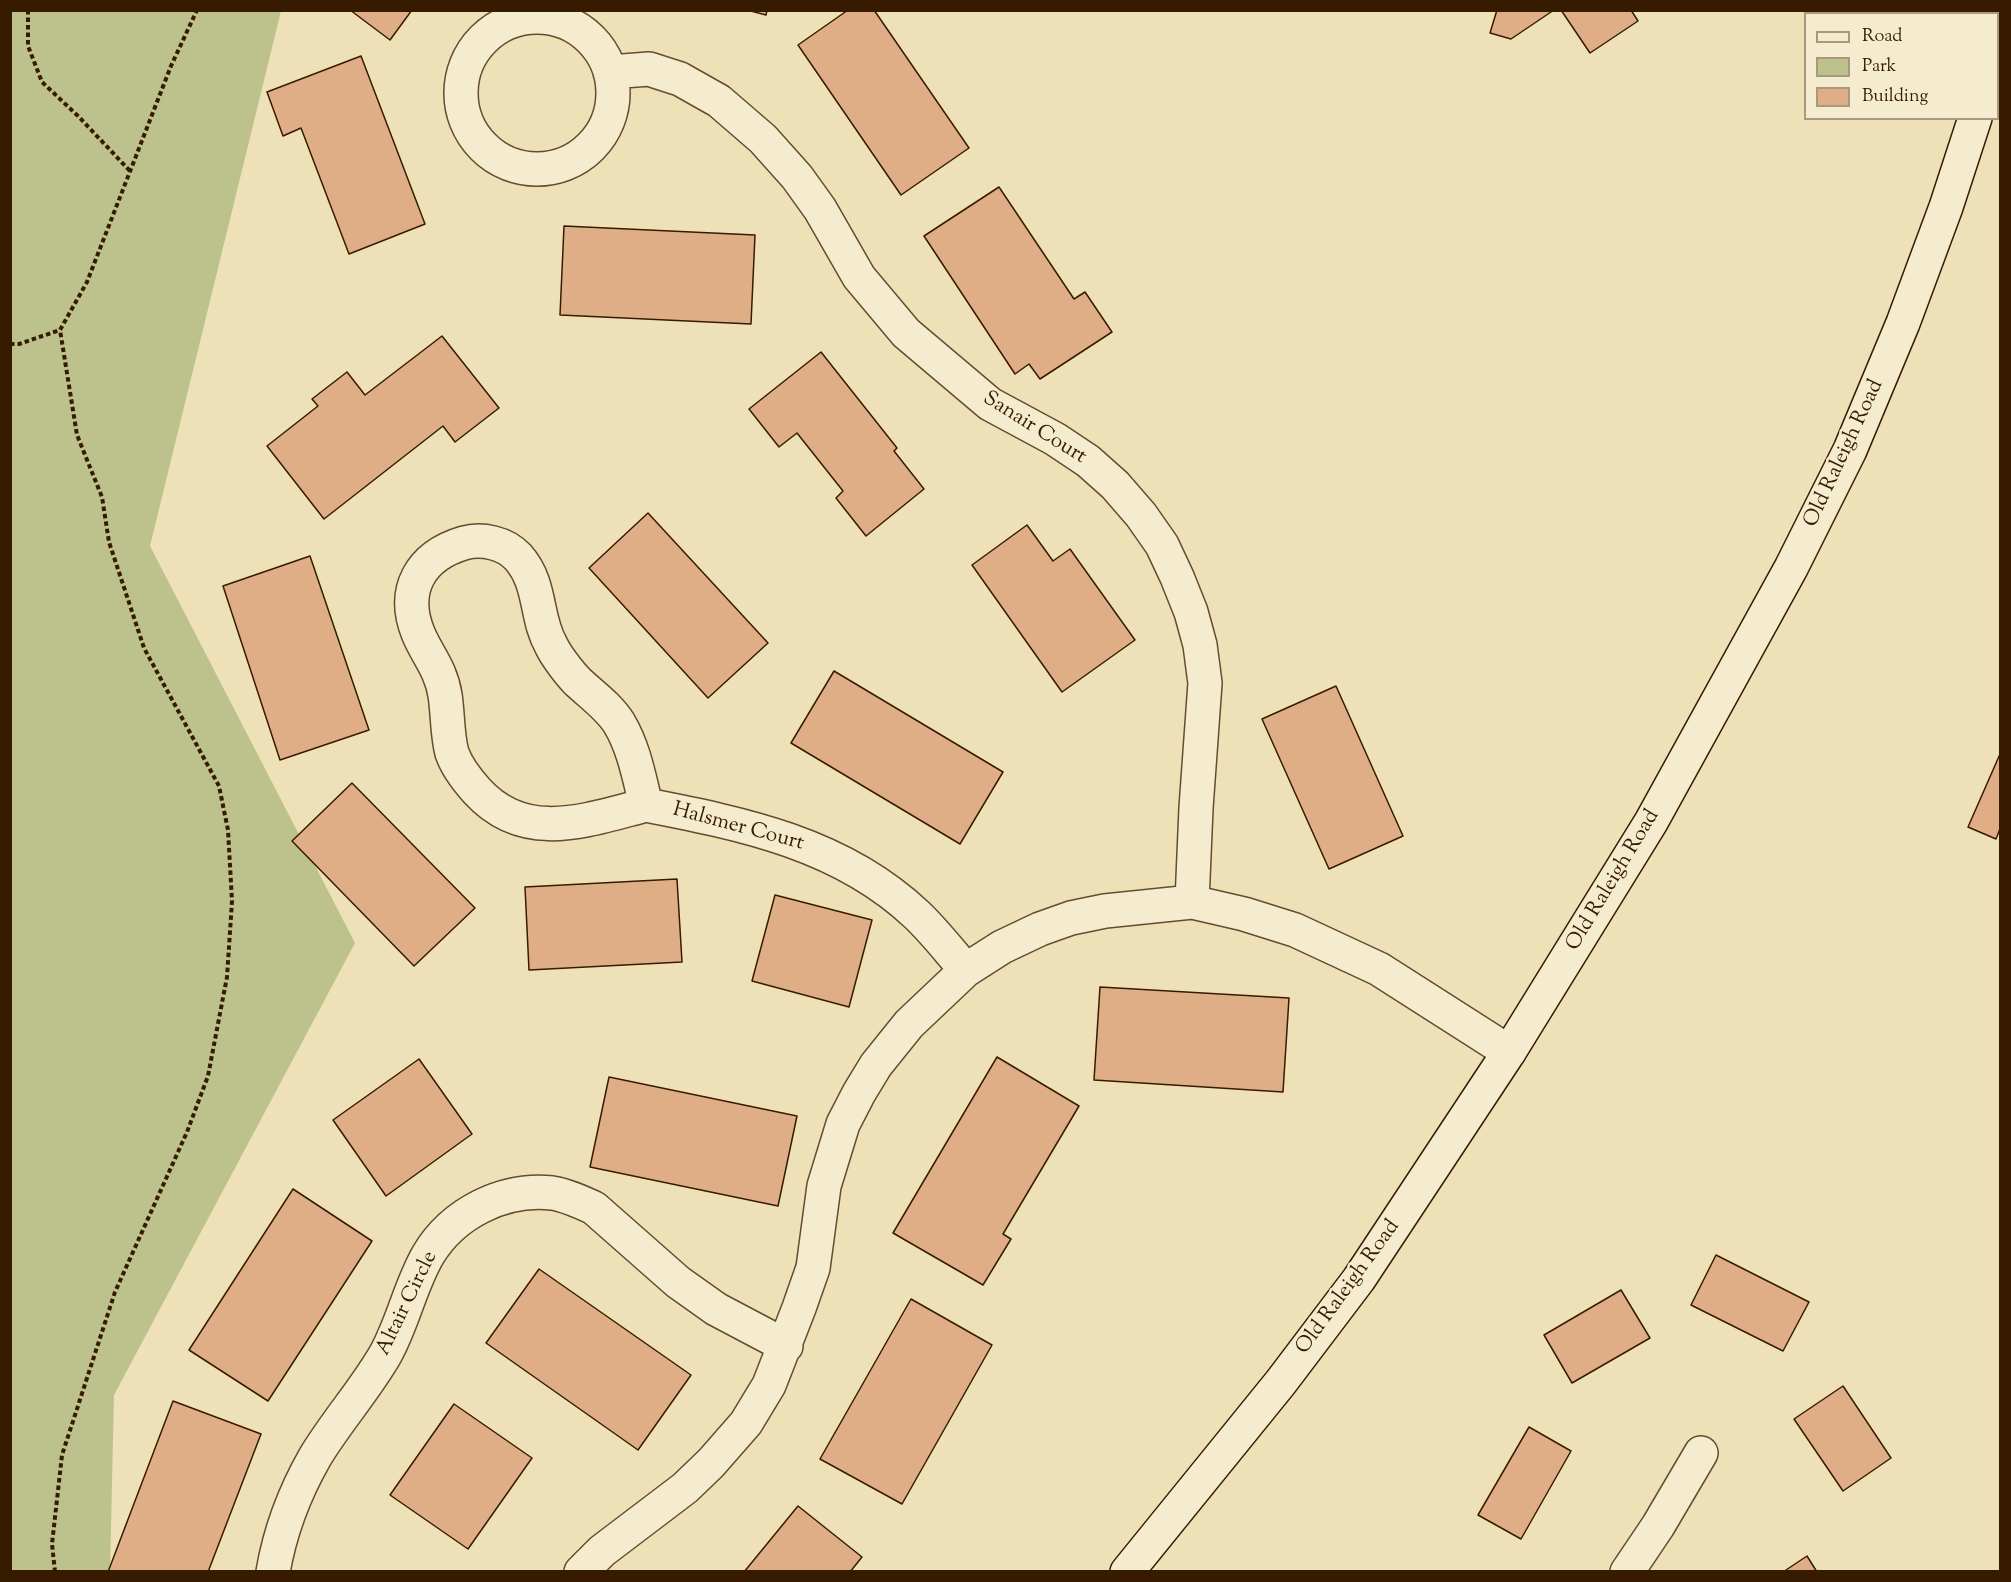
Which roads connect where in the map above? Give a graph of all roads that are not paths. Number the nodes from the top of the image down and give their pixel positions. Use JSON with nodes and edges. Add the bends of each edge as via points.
{"nodes":[{"id":1,"x":548,"y":14,"type":"edge"},
{"id":2,"x":610,"y":72,"type":"junction"},
{"id":3,"x":1973,"y":120,"type":"edge"},
{"id":4,"x":646,"y":805,"type":"junction"},
{"id":5,"x":1192,"y":902,"type":"junction"},
{"id":6,"x":966,"y":970,"type":"junction"},
{"id":7,"x":1509,"y":1052,"type":"junction"},
{"id":8,"x":786,"y":1346,"type":"junction"},
{"id":9,"x":1701,"y":1453,"type":"dead end"},
{"id":10,"x":273,"y":1572,"type":"edge"},
{"id":11,"x":581,"y":1572,"type":"edge"},
{"id":12,"x":1127,"y":1572,"type":"edge"},
{"id":13,"x":1627,"y":1572,"type":"edge"}],
"edges":[{"from":1,"to":2,"type":"street","via":[[587,36],[602,52]]},
{"from":1,"to":2,"type":"street","via":[[500,26],[481,41],[467,62],[461,85],[462,109],[471,132],[486,151],[507,164],[531,169],[555,167],[578,158],[596,141],[608,120],[614,97]]},
{"from":2,"to":5,"type":"street","name":"Sanair Court","via":[[649,69],[680,79],[719,101],[797,177],[859,277],[906,333],[990,405],[1088,461],[1141,515],[1162,545],[1188,603],[1205,682]]},
{"from":3,"to":7,"type":"street","name":"Old Raleigh Road","via":[[1911,302],[1850,450],[1791,568],[1651,822]]},
{"from":4,"to":4,"type":"street","name":"Halsmer Court","via":[[633,751],[619,722],[575,679],[551,646],[531,575],[517,555],[497,544],[473,541],[450,547],[429,561],[415,580],[411,604],[418,633],[436,665],[445,694],[453,755],[473,787],[507,815],[532,824],[560,824]]},
{"from":4,"to":6,"type":"street","name":"Halsmer Court","via":[[762,830],[804,844],[847,865],[917,915]]},
{"from":5,"to":6,"type":"street","via":[[1071,918],[1002,947]]},
{"from":5,"to":7,"type":"street","via":[[1295,930],[1379,969]]},
{"from":6,"to":8,"type":"street","via":[[909,1024],[876,1065],[843,1124],[824,1186],[813,1268]]},
{"from":7,"to":12,"type":"street","name":"Old Raleigh Road","via":[[1359,1279]]},
{"from":8,"to":10,"type":"street","name":"Altair Circle","via":[[716,1309],[678,1282],[594,1208],[553,1193],[526,1193],[486,1204],[445,1231],[428,1255],[385,1354],[316,1456],[296,1494]]},
{"from":8,"to":11,"type":"street","via":[[746,1423],[711,1463]]},
{"from":9,"to":13,"type":"street"}]}
